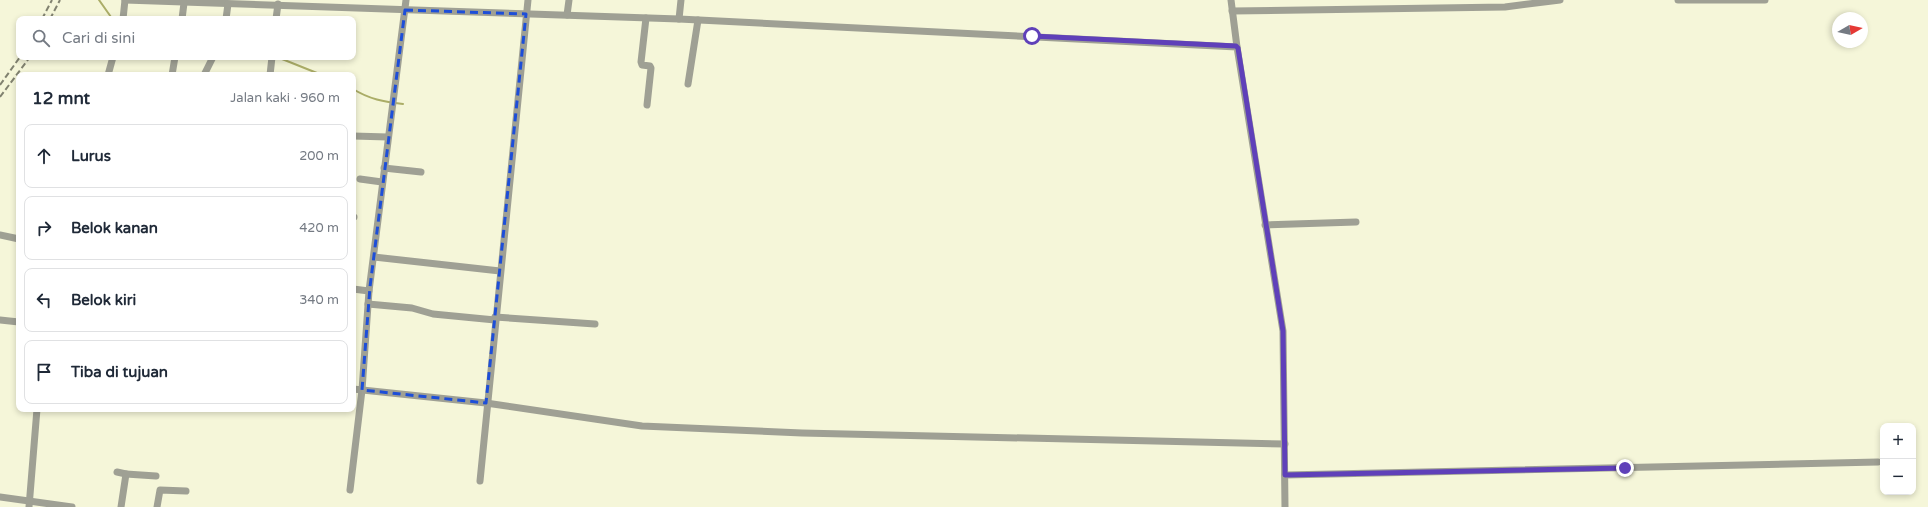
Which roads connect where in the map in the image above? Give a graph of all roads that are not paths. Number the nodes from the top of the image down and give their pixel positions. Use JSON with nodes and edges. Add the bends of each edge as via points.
{"nodes":[{"id":1,"x":125,"y":0,"type":"edge"},
{"id":2,"x":406,"y":0,"type":"edge"},
{"id":3,"x":528,"y":0,"type":"edge"},
{"id":4,"x":569,"y":0,"type":"edge"},
{"id":5,"x":681,"y":0,"type":"edge"},
{"id":6,"x":1231,"y":0,"type":"edge"},
{"id":7,"x":1560,"y":0,"type":"edge"},
{"id":8,"x":1678,"y":0,"type":"edge"},
{"id":9,"x":1765,"y":0,"type":"edge"},
{"id":10,"x":184,"y":3,"type":"junction"},
{"id":11,"x":317,"y":3,"type":"edge"},
{"id":12,"x":228,"y":4,"type":"junction"},
{"id":13,"x":278,"y":4,"type":"junction"},
{"id":14,"x":405,"y":10,"type":"junction"},
{"id":15,"x":1232,"y":11,"type":"junction"},
{"id":16,"x":526,"y":14,"type":"junction"},
{"id":17,"x":567,"y":15,"type":"junction"},
{"id":18,"x":123,"y":16,"type":"edge"},
{"id":19,"x":182,"y":16,"type":"edge"},
{"id":20,"x":226,"y":16,"type":"edge"},
{"id":21,"x":276,"y":16,"type":"edge"},
{"id":22,"x":646,"y":18,"type":"junction"},
{"id":23,"x":679,"y":19,"type":"junction"},
{"id":24,"x":698,"y":20,"type":"junction"},
{"id":25,"x":1237,"y":47,"type":"junction"},
{"id":26,"x":112,"y":60,"type":"edge"},
{"id":27,"x":174,"y":60,"type":"edge"},
{"id":28,"x":212,"y":60,"type":"edge"},
{"id":29,"x":272,"y":60,"type":"edge"},
{"id":30,"x":109,"y":72,"type":"edge"},
{"id":31,"x":172,"y":72,"type":"edge"},
{"id":32,"x":206,"y":72,"type":"edge"},
{"id":33,"x":270,"y":72,"type":"edge"},
{"id":34,"x":688,"y":84,"type":"dead end"},
{"id":35,"x":647,"y":105,"type":"dead end"},
{"id":36,"x":356,"y":136,"type":"edge"},
{"id":37,"x":388,"y":137,"type":"junction"},
{"id":38,"x":384,"y":168,"type":"junction"},
{"id":39,"x":421,"y":172,"type":"dead end"},
{"id":40,"x":360,"y":179,"type":"dead end"},
{"id":41,"x":382,"y":182,"type":"junction"},
{"id":42,"x":1356,"y":222,"type":"dead end"},
{"id":43,"x":1265,"y":225,"type":"junction"},
{"id":44,"x":0,"y":237,"type":"edge"},
{"id":45,"x":16,"y":239,"type":"edge"},
{"id":46,"x":374,"y":257,"type":"junction"},
{"id":47,"x":500,"y":271,"type":"junction"},
{"id":48,"x":356,"y":289,"type":"edge"},
{"id":49,"x":370,"y":291,"type":"junction"},
{"id":50,"x":368,"y":304,"type":"junction"},
{"id":51,"x":495,"y":319,"type":"junction"},
{"id":52,"x":0,"y":320,"type":"edge"},
{"id":53,"x":16,"y":322,"type":"edge"},
{"id":54,"x":595,"y":324,"type":"dead end"},
{"id":55,"x":356,"y":389,"type":"edge"},
{"id":56,"x":362,"y":390,"type":"junction"},
{"id":57,"x":486,"y":403,"type":"junction"},
{"id":58,"x":37,"y":412,"type":"edge"},
{"id":59,"x":1285,"y":444,"type":"junction"},
{"id":60,"x":1878,"y":462,"type":"dead end"},
{"id":61,"x":117,"y":472,"type":"dead end"},
{"id":62,"x":126,"y":474,"type":"junction"},
{"id":63,"x":1285,"y":475,"type":"junction"},
{"id":64,"x":156,"y":476,"type":"dead end"},
{"id":65,"x":480,"y":481,"type":"dead end"},
{"id":66,"x":350,"y":490,"type":"dead end"},
{"id":67,"x":186,"y":491,"type":"dead end"},
{"id":68,"x":0,"y":497,"type":"edge"},
{"id":69,"x":29,"y":504,"type":"edge"},
{"id":70,"x":72,"y":507,"type":"edge"},
{"id":71,"x":121,"y":507,"type":"edge"},
{"id":72,"x":157,"y":507,"type":"edge"},
{"id":73,"x":1285,"y":507,"type":"edge"}],
"edges":[{"from":1,"to":10,"type":"street"},
{"from":1,"to":18,"type":"street"},
{"from":2,"to":14,"type":"street"},
{"from":3,"to":16,"type":"street"},
{"from":4,"to":17,"type":"street"},
{"from":5,"to":23,"type":"street"},
{"from":6,"to":15,"type":"street"},
{"from":7,"to":15,"type":"street","via":[[1505,7]]},
{"from":8,"to":9,"type":"street"},
{"from":10,"to":12,"type":"street"},
{"from":10,"to":19,"type":"street"},
{"from":11,"to":13,"type":"street"},
{"from":11,"to":14,"type":"street"},
{"from":12,"to":13,"type":"street"},
{"from":12,"to":20,"type":"street"},
{"from":13,"to":21,"type":"street"},
{"from":14,"to":16,"type":"street"},
{"from":14,"to":37,"type":"street"},
{"from":15,"to":25,"type":"street"},
{"from":16,"to":17,"type":"street"},
{"from":16,"to":47,"type":"street"},
{"from":17,"to":22,"type":"street"},
{"from":22,"to":23,"type":"street"},
{"from":22,"to":35,"type":"street","via":[[641,62],[642,65],[651,68]]},
{"from":23,"to":24,"type":"street"},
{"from":24,"to":25,"type":"street"},
{"from":24,"to":34,"type":"street"},
{"from":25,"to":43,"type":"street"},
{"from":26,"to":30,"type":"street"},
{"from":27,"to":31,"type":"street"},
{"from":28,"to":32,"type":"street"},
{"from":29,"to":33,"type":"street"},
{"from":36,"to":37,"type":"street"},
{"from":37,"to":38,"type":"street"},
{"from":38,"to":39,"type":"street"},
{"from":38,"to":41,"type":"street"},
{"from":40,"to":41,"type":"street"},
{"from":41,"to":46,"type":"street"},
{"from":42,"to":43,"type":"street"},
{"from":43,"to":59,"type":"street","via":[[1283,331]]},
{"from":44,"to":45,"type":"street"},
{"from":46,"to":47,"type":"street"},
{"from":46,"to":49,"type":"street"},
{"from":47,"to":51,"type":"street"},
{"from":48,"to":49,"type":"street"},
{"from":49,"to":50,"type":"street"},
{"from":50,"to":51,"type":"street","via":[[412,308],[433,314]]},
{"from":50,"to":56,"type":"street"},
{"from":51,"to":54,"type":"street"},
{"from":51,"to":57,"type":"street"},
{"from":52,"to":53,"type":"street"},
{"from":55,"to":56,"type":"street"},
{"from":56,"to":57,"type":"street"},
{"from":56,"to":66,"type":"street"},
{"from":57,"to":59,"type":"street","via":[[650,426],[802,433]]},
{"from":57,"to":65,"type":"street"},
{"from":58,"to":69,"type":"street"},
{"from":59,"to":63,"type":"street"},
{"from":60,"to":63,"type":"street"},
{"from":61,"to":62,"type":"street"},
{"from":62,"to":64,"type":"street"},
{"from":62,"to":71,"type":"street"},
{"from":63,"to":73,"type":"street"},
{"from":67,"to":72,"type":"street","via":[[160,490]]},
{"from":68,"to":69,"type":"street"},
{"from":69,"to":70,"type":"street"}]}
